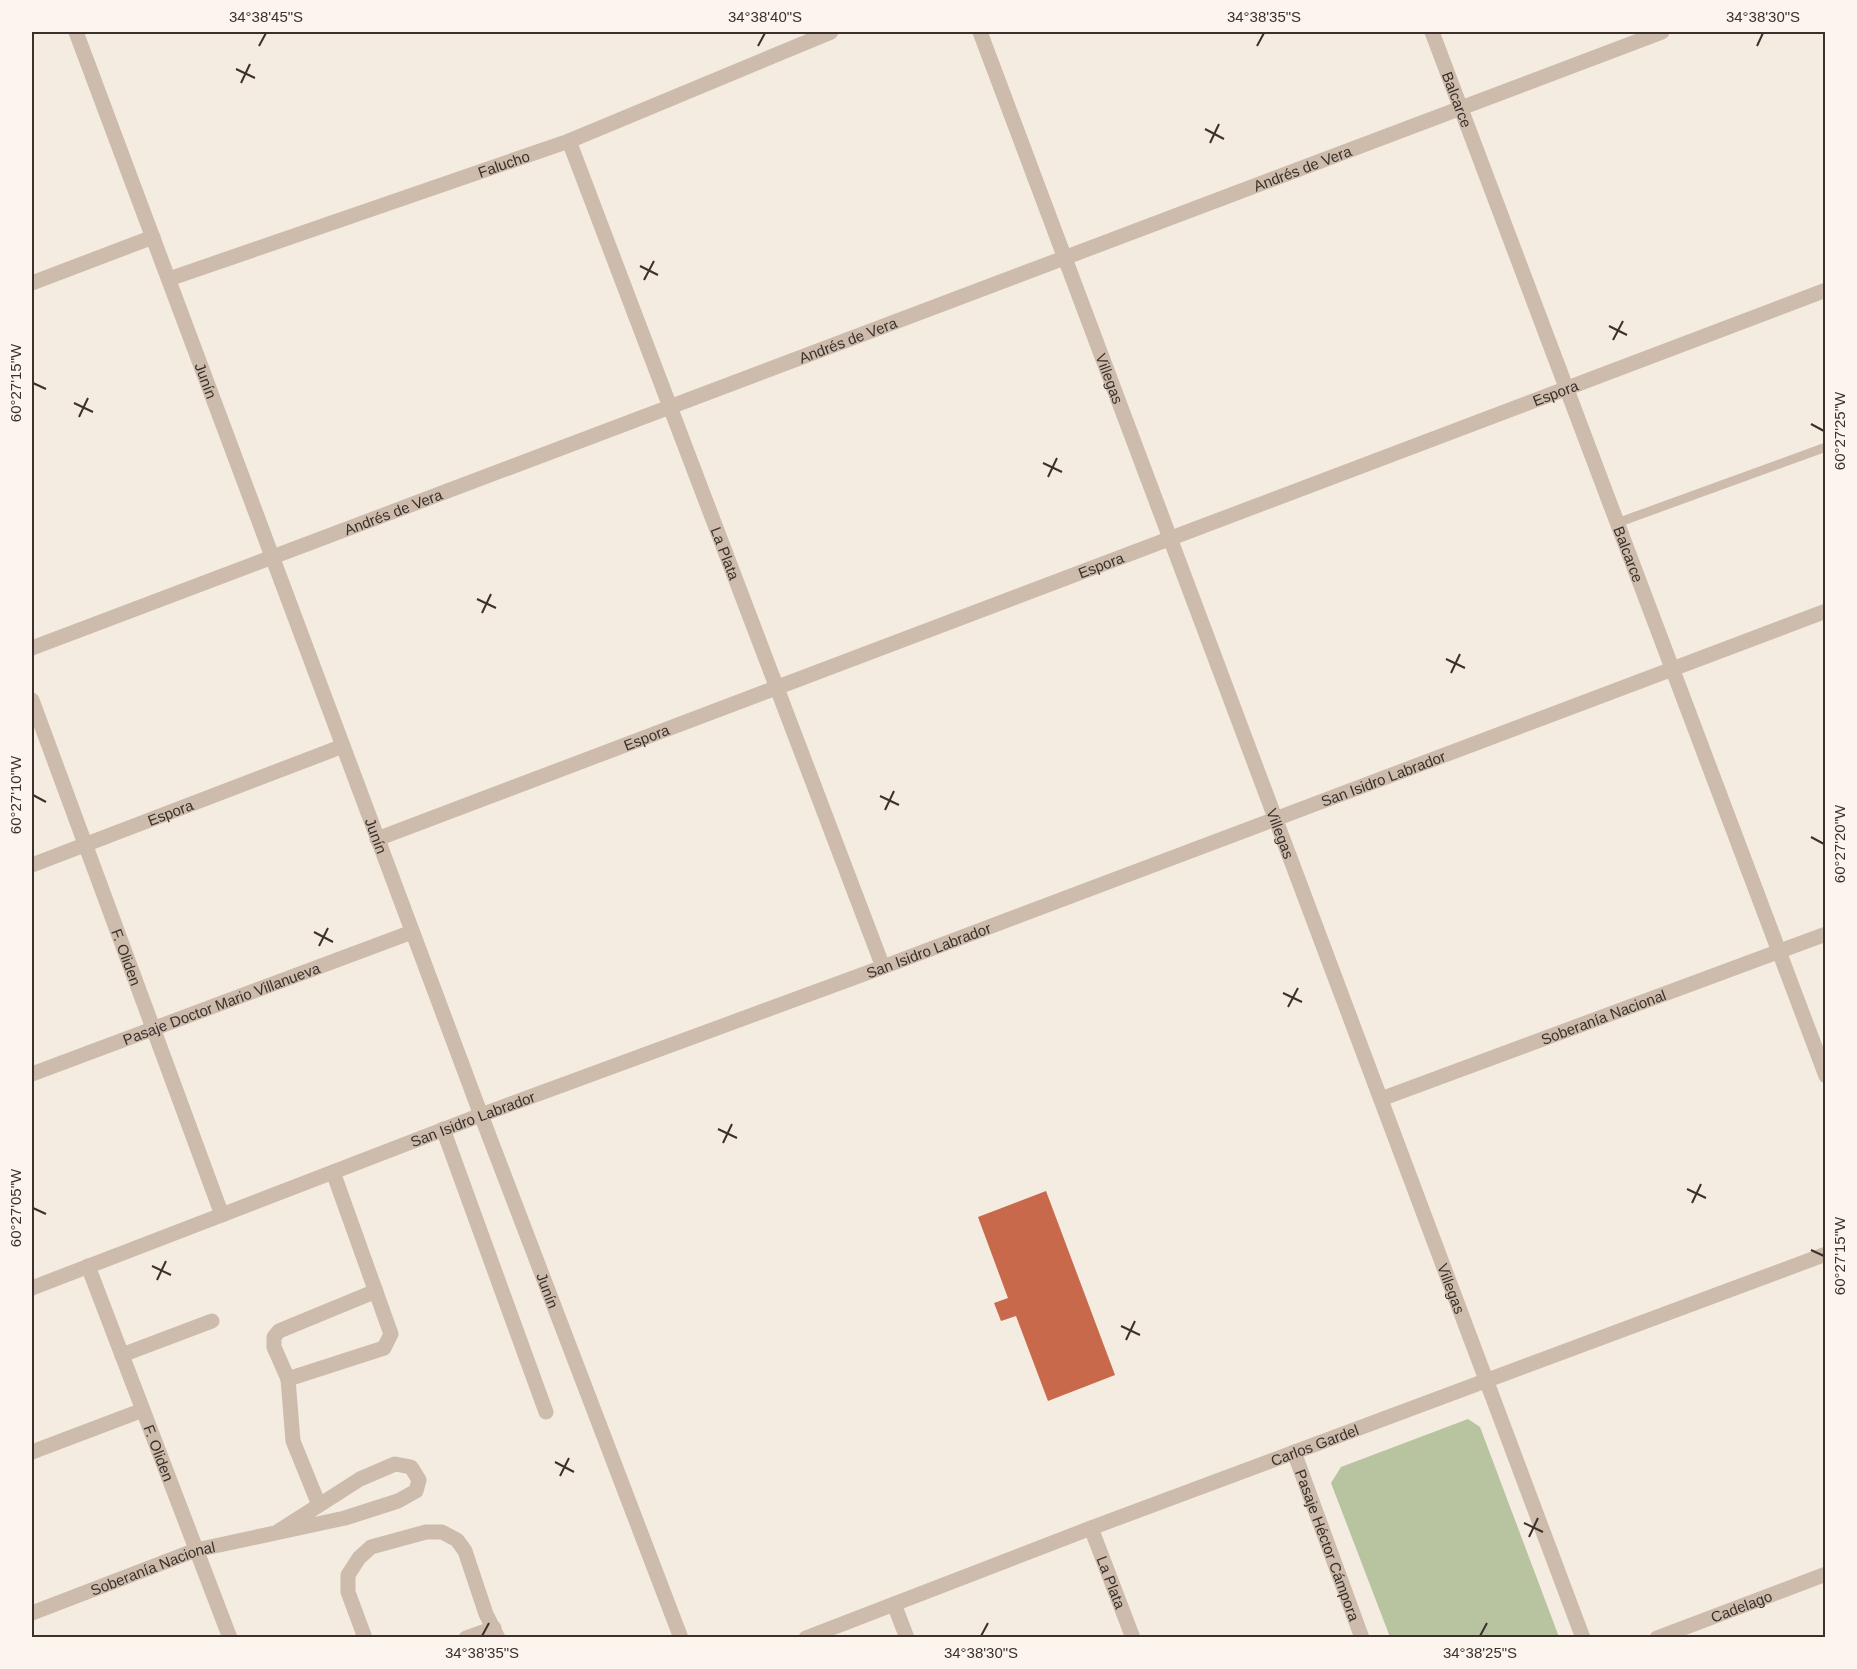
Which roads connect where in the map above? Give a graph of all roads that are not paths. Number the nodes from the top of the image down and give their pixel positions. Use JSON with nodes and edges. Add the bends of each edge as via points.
{"nodes":[{"id":1,"x":76,"y":32,"type":"edge"},
{"id":2,"x":831,"y":32,"type":"edge"},
{"id":3,"x":980,"y":32,"type":"edge"},
{"id":4,"x":1432,"y":32,"type":"edge"},
{"id":5,"x":1662,"y":32,"type":"edge"},
{"id":6,"x":1461,"y":108,"type":"junction"},
{"id":7,"x":569,"y":141,"type":"junction"},
{"id":8,"x":153,"y":237,"type":"junction"},
{"id":9,"x":1065,"y":257,"type":"junction"},
{"id":10,"x":169,"y":279,"type":"junction"},
{"id":11,"x":32,"y":283,"type":"edge"},
{"id":12,"x":1826,"y":290,"type":"edge"},
{"id":13,"x":1566,"y":388,"type":"junction"},
{"id":14,"x":670,"y":406,"type":"junction"},
{"id":15,"x":1826,"y":447,"type":"edge"},
{"id":16,"x":1617,"y":523,"type":"junction"},
{"id":17,"x":1170,"y":539,"type":"junction"},
{"id":18,"x":273,"y":556,"type":"junction"},
{"id":19,"x":1826,"y":611,"type":"edge"},
{"id":20,"x":32,"y":648,"type":"edge"},
{"id":21,"x":1672,"y":669,"type":"junction"},
{"id":22,"x":777,"y":688,"type":"junction"},
{"id":23,"x":32,"y":700,"type":"edge"},
{"id":24,"x":343,"y":746,"type":"junction"},
{"id":25,"x":1275,"y":818,"type":"junction"},
{"id":26,"x":377,"y":839,"type":"junction"},
{"id":27,"x":85,"y":845,"type":"junction"},
{"id":28,"x":32,"y":865,"type":"edge"},
{"id":29,"x":412,"y":932,"type":"junction"},
{"id":30,"x":1826,"y":934,"type":"edge"},
{"id":31,"x":1778,"y":951,"type":"junction"},
{"id":32,"x":883,"y":966,"type":"junction"},
{"id":33,"x":153,"y":1029,"type":"junction"},
{"id":34,"x":32,"y":1074,"type":"edge"},
{"id":35,"x":1826,"y":1076,"type":"edge"},
{"id":36,"x":1381,"y":1099,"type":"junction"},
{"id":37,"x":481,"y":1115,"type":"junction"},
{"id":38,"x":443,"y":1130,"type":"junction"},
{"id":39,"x":333,"y":1172,"type":"junction"},
{"id":40,"x":222,"y":1215,"type":"junction"},
{"id":41,"x":1826,"y":1254,"type":"edge"},
{"id":42,"x":88,"y":1266,"type":"junction"},
{"id":43,"x":32,"y":1288,"type":"edge"},
{"id":44,"x":376,"y":1292,"type":"junction"},
{"id":45,"x":212,"y":1321,"type":"dead end"},
{"id":46,"x":122,"y":1355,"type":"junction"},
{"id":47,"x":288,"y":1379,"type":"junction"},
{"id":48,"x":1486,"y":1380,"type":"junction"},
{"id":49,"x":143,"y":1410,"type":"junction"},
{"id":50,"x":546,"y":1412,"type":"dead end"},
{"id":51,"x":32,"y":1452,"type":"edge"},
{"id":52,"x":1294,"y":1452,"type":"junction"},
{"id":53,"x":320,"y":1505,"type":"junction"},
{"id":54,"x":1091,"y":1528,"type":"junction"},
{"id":55,"x":277,"y":1532,"type":"junction"},
{"id":56,"x":196,"y":1550,"type":"junction"},
{"id":57,"x":1826,"y":1574,"type":"edge"},
{"id":58,"x":894,"y":1604,"type":"junction"},
{"id":59,"x":32,"y":1613,"type":"edge"},
{"id":60,"x":496,"y":1633,"type":"edge"},
{"id":61,"x":230,"y":1638,"type":"edge"},
{"id":62,"x":365,"y":1638,"type":"edge"},
{"id":63,"x":466,"y":1638,"type":"edge"},
{"id":64,"x":681,"y":1638,"type":"edge"},
{"id":65,"x":806,"y":1638,"type":"edge"},
{"id":66,"x":907,"y":1638,"type":"edge"},
{"id":67,"x":1133,"y":1638,"type":"edge"},
{"id":68,"x":1362,"y":1638,"type":"edge"},
{"id":69,"x":1583,"y":1638,"type":"edge"},
{"id":70,"x":1657,"y":1638,"type":"edge"}],
"edges":[{"from":1,"to":8,"type":"street","name":"Junín"},
{"from":2,"to":7,"type":"street","name":"Falucho"},
{"from":3,"to":9,"type":"street","name":"Villegas"},
{"from":4,"to":6,"type":"street","name":"Balcarce"},
{"from":5,"to":6,"type":"street","name":"Andrés de Vera"},
{"from":6,"to":9,"type":"street","name":"Andrés de Vera"},
{"from":6,"to":13,"type":"street","name":"Balcarce"},
{"from":7,"to":10,"type":"street","name":"Falucho"},
{"from":7,"to":14,"type":"street","name":"La Plata"},
{"from":8,"to":10,"type":"street","name":"Junín"},
{"from":8,"to":11,"type":"street"},
{"from":9,"to":14,"type":"street","name":"Andrés de Vera"},
{"from":9,"to":17,"type":"street","name":"Villegas"},
{"from":10,"to":18,"type":"street","name":"Junín"},
{"from":12,"to":13,"type":"street","name":"Espora"},
{"from":13,"to":16,"type":"street","name":"Balcarce"},
{"from":13,"to":17,"type":"street","name":"Espora"},
{"from":14,"to":18,"type":"street","name":"Andrés de Vera"},
{"from":14,"to":22,"type":"street","name":"La Plata"},
{"from":15,"to":16,"type":"lane"},
{"from":16,"to":21,"type":"street","name":"Balcarce"},
{"from":17,"to":22,"type":"street","name":"Espora"},
{"from":17,"to":25,"type":"street","name":"Villegas"},
{"from":18,"to":20,"type":"street","name":"Andrés de Vera"},
{"from":18,"to":24,"type":"street","name":"Junín"},
{"from":19,"to":21,"type":"street","name":"San Isidro Labrador"},
{"from":21,"to":25,"type":"street","name":"San Isidro Labrador"},
{"from":21,"to":31,"type":"street","name":"Balcarce"},
{"from":22,"to":26,"type":"street","name":"Espora"},
{"from":22,"to":32,"type":"street","name":"La Plata"},
{"from":23,"to":27,"type":"street","name":"F. Oliden"},
{"from":24,"to":26,"type":"street","name":"Junín"},
{"from":24,"to":27,"type":"street","name":"Espora"},
{"from":25,"to":32,"type":"street","name":"San Isidro Labrador"},
{"from":25,"to":36,"type":"street","name":"Villegas"},
{"from":26,"to":29,"type":"street","name":"Junín"},
{"from":27,"to":28,"type":"street","name":"Espora"},
{"from":27,"to":33,"type":"street","name":"F. Oliden"},
{"from":29,"to":33,"type":"street","name":"Pasaje Doctor Mario Villanueva"},
{"from":29,"to":37,"type":"street","name":"Junín"},
{"from":30,"to":31,"type":"street","name":"Soberanía Nacional"},
{"from":31,"to":35,"type":"street","name":"Balcarce"},
{"from":31,"to":36,"type":"street","name":"Soberanía Nacional"},
{"from":32,"to":37,"type":"street","name":"San Isidro Labrador"},
{"from":33,"to":34,"type":"street","name":"Pasaje Doctor Mario Villanueva"},
{"from":33,"to":40,"type":"street","name":"F. Oliden"},
{"from":36,"to":48,"type":"street","name":"Villegas"},
{"from":37,"to":38,"type":"street","name":"San Isidro Labrador"},
{"from":37,"to":64,"type":"street","name":"Junín"},
{"from":38,"to":39,"type":"street","name":"San Isidro Labrador"},
{"from":38,"to":50,"type":"street"},
{"from":39,"to":40,"type":"street","name":"San Isidro Labrador"},
{"from":39,"to":44,"type":"street"},
{"from":40,"to":42,"type":"street","name":"San Isidro Labrador"},
{"from":41,"to":48,"type":"street","name":"Carlos Gardel"},
{"from":42,"to":43,"type":"street","name":"San Isidro Labrador"},
{"from":42,"to":46,"type":"street","name":"F. Oliden"},
{"from":44,"to":47,"type":"street","via":[[279,1331],[274,1347]]},
{"from":44,"to":47,"type":"street","via":[[391,1334],[384,1348]]},
{"from":45,"to":46,"type":"street"},
{"from":46,"to":49,"type":"street","name":"F. Oliden"},
{"from":47,"to":53,"type":"street","via":[[293,1441]]},
{"from":48,"to":52,"type":"street","name":"Carlos Gardel"},
{"from":48,"to":69,"type":"street","name":"Villegas"},
{"from":49,"to":51,"type":"street"},
{"from":49,"to":56,"type":"street","name":"F. Oliden"},
{"from":52,"to":54,"type":"street","name":"Carlos Gardel"},
{"from":52,"to":68,"type":"street","name":"Pasaje Héctor Cámpora"},
{"from":53,"to":55,"type":"street","name":"Soberanía Nacional"},
{"from":53,"to":55,"type":"street","name":"Soberanía Nacional","via":[[360,1479],[395,1464],[411,1467],[420,1480],[416,1491],[398,1501],[345,1518]]},
{"from":54,"to":58,"type":"street","name":"Carlos Gardel"},
{"from":54,"to":67,"type":"street","name":"La Plata"},
{"from":55,"to":56,"type":"street","name":"Soberanía Nacional"},
{"from":56,"to":59,"type":"street","name":"Soberanía Nacional"},
{"from":56,"to":61,"type":"street","name":"F. Oliden"},
{"from":57,"to":70,"type":"street","name":"Cadelago"},
{"from":58,"to":65,"type":"street","name":"Carlos Gardel"},
{"from":58,"to":66,"type":"street"},
{"from":60,"to":62,"type":"street","via":[[465,1551],[457,1540],[442,1532],[426,1532],[371,1547],[348,1575],[348,1592]]},
{"from":60,"to":63,"type":"street"}]}
